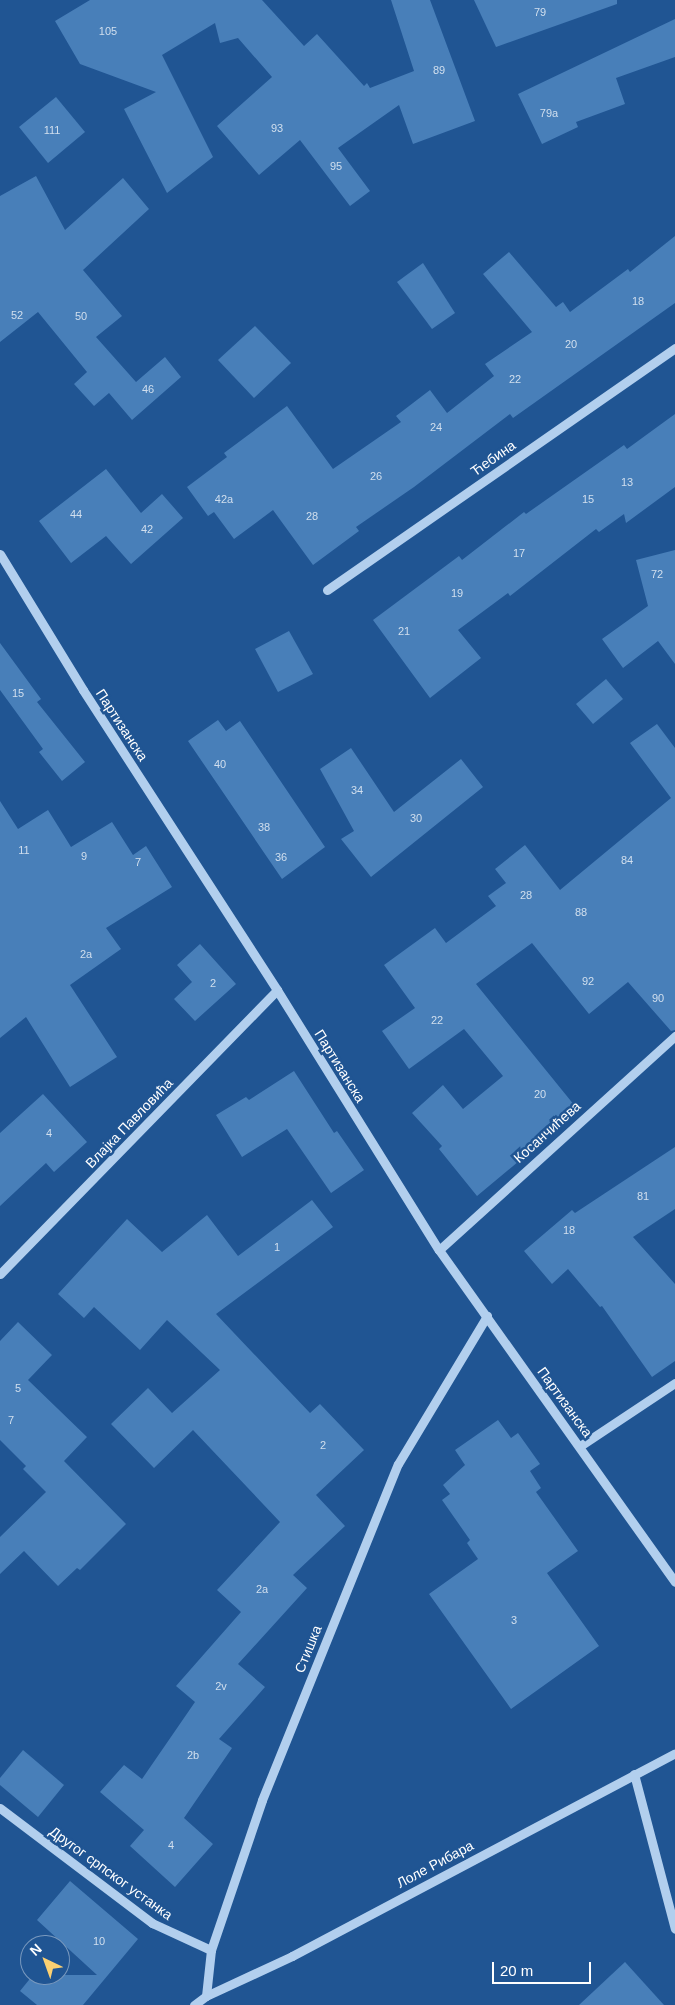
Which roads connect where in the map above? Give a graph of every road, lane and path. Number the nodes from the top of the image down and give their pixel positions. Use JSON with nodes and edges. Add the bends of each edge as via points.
{"nodes":[{"id":1,"x":675,"y":348,"type":"edge"},
{"id":2,"x":0,"y":554,"type":"edge"},
{"id":3,"x":327,"y":590,"type":"dead end"},
{"id":4,"x":277,"y":990,"type":"junction"},
{"id":5,"x":675,"y":1036,"type":"edge"},
{"id":6,"x":439,"y":1250,"type":"junction"},
{"id":7,"x":0,"y":1274,"type":"edge"},
{"id":8,"x":487,"y":1316,"type":"junction"},
{"id":9,"x":675,"y":1383,"type":"edge"},
{"id":10,"x":580,"y":1446,"type":"junction"},
{"id":11,"x":675,"y":1582,"type":"edge"},
{"id":12,"x":675,"y":1753,"type":"edge"},
{"id":13,"x":634,"y":1774,"type":"junction"},
{"id":14,"x":0,"y":1808,"type":"edge"},
{"id":15,"x":675,"y":1929,"type":"edge"},
{"id":16,"x":212,"y":1950,"type":"junction"},
{"id":17,"x":206,"y":1996,"type":"junction"},
{"id":18,"x":194,"y":2005,"type":"edge"}],
"edges":[{"from":1,"to":3,"type":"street","name":"Ћебина"},
{"from":2,"to":4,"type":"street","name":"Партизанска","via":[[83,690]]},
{"from":4,"to":6,"type":"street","name":"Партизанска"},
{"from":4,"to":7,"type":"street","name":"Влајка Павловића"},
{"from":5,"to":6,"type":"street","name":"Косанчићева"},
{"from":6,"to":8,"type":"street","name":"Партизанска"},
{"from":8,"to":10,"type":"street","name":"Партизанска"},
{"from":8,"to":16,"type":"street","name":"Стишка","via":[[398,1464],[262,1800]]},
{"from":9,"to":10,"type":"street"},
{"from":10,"to":11,"type":"street","name":"Партизанска"},
{"from":12,"to":13,"type":"street","name":"Лоле Рибара"},
{"from":13,"to":15,"type":"street"},
{"from":13,"to":17,"type":"street","name":"Лоле Рибара","via":[[292,1956]]},
{"from":14,"to":16,"type":"street","name":"Другог српског устанка","via":[[152,1923]]},
{"from":16,"to":17,"type":"street","name":"Стишка"},
{"from":17,"to":18,"type":"street"}]}
